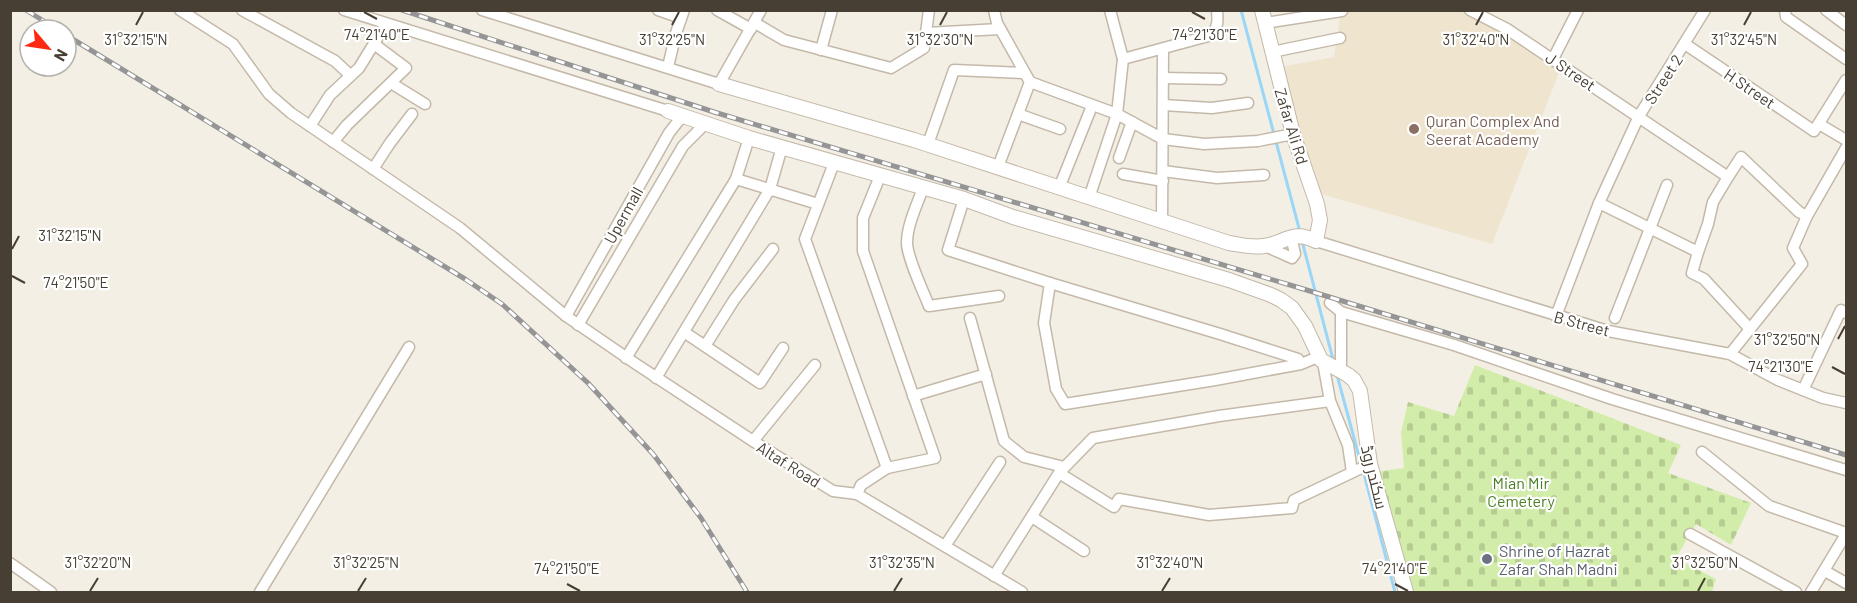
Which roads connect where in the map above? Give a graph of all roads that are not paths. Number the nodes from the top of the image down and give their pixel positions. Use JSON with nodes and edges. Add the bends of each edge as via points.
{"nodes":[{"id":1,"x":180,"y":10,"type":"edge"},
{"id":2,"x":242,"y":10,"type":"edge"},
{"id":3,"x":344,"y":10,"type":"edge"},
{"id":4,"x":658,"y":10,"type":"edge"},
{"id":5,"x":717,"y":10,"type":"edge"},
{"id":6,"x":761,"y":10,"type":"edge"},
{"id":7,"x":832,"y":10,"type":"edge"},
{"id":8,"x":929,"y":10,"type":"edge"},
{"id":9,"x":994,"y":10,"type":"edge"},
{"id":10,"x":1110,"y":10,"type":"edge"},
{"id":11,"x":1217,"y":10,"type":"edge"},
{"id":12,"x":1470,"y":10,"type":"edge"},
{"id":13,"x":1578,"y":10,"type":"edge"},
{"id":14,"x":1705,"y":10,"type":"edge"},
{"id":15,"x":1785,"y":10,"type":"edge"},
{"id":16,"x":1826,"y":10,"type":"edge"},
{"id":17,"x":487,"y":11,"type":"edge"},
{"id":18,"x":1342,"y":11,"type":"edge"},
{"id":19,"x":683,"y":14,"type":"edge"},
{"id":20,"x":1263,"y":17,"type":"edge"},
{"id":21,"x":386,"y":24,"type":"junction"},
{"id":22,"x":1846,"y":25,"type":"edge"},
{"id":23,"x":753,"y":26,"type":"junction"},
{"id":24,"x":1000,"y":29,"type":"junction"},
{"id":25,"x":926,"y":33,"type":"junction"},
{"id":26,"x":1340,"y":38,"type":"dead end"},
{"id":27,"x":374,"y":44,"type":"junction"},
{"id":28,"x":1685,"y":44,"type":"junction"},
{"id":29,"x":1163,"y":49,"type":"junction"},
{"id":30,"x":821,"y":50,"type":"junction"},
{"id":31,"x":1272,"y":52,"type":"junction"},
{"id":32,"x":1124,"y":59,"type":"junction"},
{"id":33,"x":1553,"y":59,"type":"junction"},
{"id":34,"x":1846,"y":60,"type":"edge"},
{"id":35,"x":668,"y":67,"type":"junction"},
{"id":36,"x":350,"y":75,"type":"junction"},
{"id":37,"x":1027,"y":78,"type":"junction"},
{"id":38,"x":1163,"y":78,"type":"junction"},
{"id":39,"x":1221,"y":79,"type":"dead end"},
{"id":40,"x":391,"y":83,"type":"junction"},
{"id":41,"x":719,"y":84,"type":"junction"},
{"id":42,"x":1845,"y":84,"type":"edge"},
{"id":43,"x":1248,"y":103,"type":"dead end"},
{"id":44,"x":424,"y":104,"type":"dead end"},
{"id":45,"x":1163,"y":105,"type":"junction"},
{"id":46,"x":1092,"y":106,"type":"junction"},
{"id":47,"x":668,"y":111,"type":"joint"},
{"id":48,"x":412,"y":114,"type":"dead end"},
{"id":49,"x":1018,"y":114,"type":"junction"},
{"id":50,"x":1117,"y":114,"type":"junction"},
{"id":51,"x":683,"y":116,"type":"junction"},
{"id":52,"x":1639,"y":116,"type":"junction"},
{"id":53,"x":1132,"y":122,"type":"junction"},
{"id":54,"x":706,"y":123,"type":"junction"},
{"id":55,"x":310,"y":126,"type":"junction"},
{"id":56,"x":1817,"y":128,"type":"junction"},
{"id":57,"x":1060,"y":129,"type":"dead end"},
{"id":58,"x":1287,"y":136,"type":"junction"},
{"id":59,"x":749,"y":138,"type":"junction"},
{"id":60,"x":1163,"y":139,"type":"junction"},
{"id":61,"x":1846,"y":140,"type":"edge"},
{"id":62,"x":333,"y":142,"type":"junction"},
{"id":63,"x":928,"y":144,"type":"junction"},
{"id":64,"x":782,"y":147,"type":"junction"},
{"id":65,"x":1846,"y":148,"type":"edge"},
{"id":66,"x":1119,"y":158,"type":"dead end"},
{"id":67,"x":834,"y":163,"type":"junction"},
{"id":68,"x":998,"y":167,"type":"junction"},
{"id":69,"x":373,"y":169,"type":"junction"},
{"id":70,"x":1123,"y":174,"type":"dead end"},
{"id":71,"x":880,"y":176,"type":"junction"},
{"id":72,"x":1163,"y":176,"type":"junction"},
{"id":73,"x":1264,"y":176,"type":"dead end"},
{"id":74,"x":1728,"y":177,"type":"junction"},
{"id":75,"x":736,"y":179,"type":"junction"},
{"id":76,"x":1668,"y":185,"type":"dead end"},
{"id":77,"x":923,"y":188,"type":"junction"},
{"id":78,"x":1059,"y":188,"type":"junction"},
{"id":79,"x":770,"y":189,"type":"junction"},
{"id":80,"x":1089,"y":198,"type":"junction"},
{"id":81,"x":963,"y":199,"type":"junction"},
{"id":82,"x":1599,"y":203,"type":"junction"},
{"id":83,"x":818,"y":204,"type":"junction"},
{"id":84,"x":1807,"y":216,"type":"junction"},
{"id":85,"x":1162,"y":222,"type":"junction"},
{"id":86,"x":1651,"y":228,"type":"junction"},
{"id":87,"x":1301,"y":237,"type":"junction"},
{"id":88,"x":1264,"y":246,"type":"junction"},
{"id":89,"x":773,"y":249,"type":"dead end"},
{"id":90,"x":1698,"y":252,"type":"junction"},
{"id":91,"x":1050,"y":283,"type":"junction"},
{"id":92,"x":999,"y":296,"type":"dead end"},
{"id":93,"x":1330,"y":303,"type":"dead end"},
{"id":94,"x":1341,"y":312,"type":"junction"},
{"id":95,"x":1846,"y":313,"type":"edge"},
{"id":96,"x":566,"y":316,"type":"junction"},
{"id":97,"x":1556,"y":316,"type":"junction"},
{"id":98,"x":970,"y":318,"type":"dead end"},
{"id":99,"x":1615,"y":318,"type":"dead end"},
{"id":100,"x":579,"y":325,"type":"junction"},
{"id":101,"x":1750,"y":329,"type":"junction"},
{"id":102,"x":684,"y":332,"type":"junction"},
{"id":103,"x":705,"y":346,"type":"junction"},
{"id":104,"x":410,"y":347,"type":"dead end"},
{"id":105,"x":783,"y":348,"type":"dead end"},
{"id":106,"x":1730,"y":354,"type":"junction"},
{"id":107,"x":626,"y":358,"type":"junction"},
{"id":108,"x":1301,"y":364,"type":"junction"},
{"id":109,"x":1329,"y":364,"type":"junction"},
{"id":110,"x":815,"y":365,"type":"dead end"},
{"id":111,"x":986,"y":374,"type":"junction"},
{"id":112,"x":657,"y":378,"type":"junction"},
{"id":113,"x":1803,"y":390,"type":"junction"},
{"id":114,"x":913,"y":396,"type":"junction"},
{"id":115,"x":1330,"y":401,"type":"junction"},
{"id":116,"x":1846,"y":403,"type":"edge"},
{"id":117,"x":753,"y":441,"type":"junction"},
{"id":118,"x":1702,"y":452,"type":"dead end"},
{"id":119,"x":1000,"y":462,"type":"dead end"},
{"id":120,"x":887,"y":468,"type":"junction"},
{"id":121,"x":1361,"y":468,"type":"junction"},
{"id":122,"x":1062,"y":470,"type":"junction"},
{"id":123,"x":1846,"y":470,"type":"edge"},
{"id":124,"x":857,"y":494,"type":"junction"},
{"id":125,"x":1032,"y":517,"type":"junction"},
{"id":126,"x":1846,"y":533,"type":"edge"},
{"id":127,"x":1690,"y":534,"type":"dead end"},
{"id":128,"x":945,"y":546,"type":"junction"},
{"id":129,"x":1084,"y":551,"type":"dead end"},
{"id":130,"x":10,"y":563,"type":"edge"},
{"id":131,"x":1825,"y":571,"type":"junction"},
{"id":132,"x":994,"y":576,"type":"junction"},
{"id":133,"x":1846,"y":583,"type":"edge"},
{"id":134,"x":51,"y":592,"type":"edge"},
{"id":135,"x":260,"y":592,"type":"edge"},
{"id":136,"x":1022,"y":592,"type":"edge"},
{"id":137,"x":1406,"y":592,"type":"edge"},
{"id":138,"x":1796,"y":592,"type":"edge"},
{"id":139,"x":1811,"y":592,"type":"edge"}],
"edges":[{"from":1,"to":55,"type":"street","name":"Altaf Road","via":[[233,44],[269,94]]},
{"from":2,"to":36,"type":"street","via":[[336,61]]},
{"from":3,"to":21,"type":"street"},
{"from":4,"to":19,"type":"street"},
{"from":5,"to":23,"type":"street"},
{"from":6,"to":23,"type":"street"},
{"from":7,"to":30,"type":"street"},
{"from":8,"to":25,"type":"street"},
{"from":9,"to":24,"type":"street"},
{"from":10,"to":32,"type":"street"},
{"from":11,"to":29,"type":"street","via":[[1218,22],[1212,35]]},
{"from":12,"to":33,"type":"street","name":"J Street"},
{"from":13,"to":33,"type":"street"},
{"from":14,"to":28,"type":"street","name":"Street 2"},
{"from":15,"to":34,"type":"street","via":[[1786,17]]},
{"from":16,"to":22,"type":"street"},
{"from":17,"to":35,"type":"street"},
{"from":18,"to":20,"type":"street"},
{"from":19,"to":35,"type":"street"},
{"from":20,"to":31,"type":"street","name":"Zafar Ali Rd"},
{"from":21,"to":27,"type":"street"},
{"from":21,"to":47,"type":"street"},
{"from":23,"to":30,"type":"street"},
{"from":23,"to":41,"type":"street"},
{"from":24,"to":25,"type":"street"},
{"from":24,"to":37,"type":"street"},
{"from":25,"to":30,"type":"street","via":[[924,48],[891,68]]},
{"from":26,"to":31,"type":"street"},
{"from":27,"to":36,"type":"street"},
{"from":27,"to":40,"type":"street","via":[[406,68]]},
{"from":28,"to":52,"type":"street","name":"Street 2"},
{"from":28,"to":56,"type":"street","name":"H Street"},
{"from":29,"to":32,"type":"street"},
{"from":29,"to":38,"type":"street"},
{"from":31,"to":58,"type":"street","name":"Zafar Ali Rd"},
{"from":32,"to":50,"type":"street"},
{"from":33,"to":52,"type":"street","name":"J Street"},
{"from":35,"to":41,"type":"street"},
{"from":36,"to":55,"type":"street","via":[[330,95]]},
{"from":37,"to":46,"type":"street"},
{"from":37,"to":49,"type":"street"},
{"from":37,"to":63,"type":"street","via":[[954,70]]},
{"from":38,"to":39,"type":"street"},
{"from":38,"to":45,"type":"street"},
{"from":40,"to":44,"type":"street"},
{"from":40,"to":62,"type":"street"},
{"from":41,"to":63,"type":"street"},
{"from":42,"to":56,"type":"street"},
{"from":43,"to":45,"type":"street","via":[[1212,108]]},
{"from":45,"to":60,"type":"street"},
{"from":46,"to":50,"type":"street"},
{"from":46,"to":78,"type":"street"},
{"from":47,"to":51,"type":"street","name":"سکندر روڈ"},
{"from":48,"to":69,"type":"street"},
{"from":49,"to":57,"type":"street"},
{"from":49,"to":68,"type":"street"},
{"from":50,"to":53,"type":"street"},
{"from":50,"to":80,"type":"street"},
{"from":51,"to":54,"type":"street","name":"سکندر روڈ"},
{"from":51,"to":96,"type":"street","name":"Upermall","via":[[669,133]]},
{"from":52,"to":74,"type":"street","name":"J Street"},
{"from":52,"to":82,"type":"street","name":"Street 2"},
{"from":53,"to":60,"type":"street"},
{"from":53,"to":66,"type":"street"},
{"from":54,"to":59,"type":"street","name":"سکندر روڈ"},
{"from":54,"to":100,"type":"street","via":[[683,146]]},
{"from":55,"to":62,"type":"street","name":"Altaf Road"},
{"from":56,"to":61,"type":"street","name":"H Street"},
{"from":58,"to":60,"type":"street","via":[[1203,144]]},
{"from":58,"to":87,"type":"street","name":"Zafar Ali Rd","via":[[1317,204],[1320,220]]},
{"from":59,"to":64,"type":"street","name":"سکندر روڈ"},
{"from":59,"to":75,"type":"street"},
{"from":60,"to":72,"type":"street"},
{"from":62,"to":69,"type":"street","name":"Altaf Road"},
{"from":63,"to":68,"type":"street"},
{"from":64,"to":67,"type":"street","name":"سکندر روڈ"},
{"from":64,"to":79,"type":"street"},
{"from":65,"to":84,"type":"street"},
{"from":67,"to":71,"type":"street","name":"سکندر روڈ"},
{"from":67,"to":83,"type":"street"},
{"from":68,"to":78,"type":"street"},
{"from":69,"to":96,"type":"street","name":"Altaf Road","via":[[460,228]]},
{"from":70,"to":72,"type":"street"},
{"from":71,"to":77,"type":"street","name":"سکندر روڈ"},
{"from":71,"to":114,"type":"street","via":[[863,218],[862,251]]},
{"from":72,"to":73,"type":"street"},
{"from":72,"to":85,"type":"street"},
{"from":74,"to":84,"type":"street","via":[[1741,157]]},
{"from":74,"to":90,"type":"street","via":[[1713,202]]},
{"from":75,"to":79,"type":"street"},
{"from":75,"to":107,"type":"street"},
{"from":76,"to":86,"type":"street"},
{"from":77,"to":81,"type":"street","name":"سکندر روڈ"},
{"from":77,"to":92,"type":"street","via":[[907,244],[929,306]]},
{"from":78,"to":80,"type":"street"},
{"from":79,"to":83,"type":"street"},
{"from":79,"to":102,"type":"street"},
{"from":80,"to":85,"type":"street"},
{"from":81,"to":91,"type":"street","via":[[948,250]]},
{"from":81,"to":109,"type":"street","name":"سکندر روڈ","via":[[1271,295],[1299,316]]},
{"from":82,"to":86,"type":"street"},
{"from":82,"to":97,"type":"street","name":"Street 2"},
{"from":83,"to":120,"type":"street","via":[[805,239]]},
{"from":84,"to":101,"type":"street","via":[[1793,248],[1802,264]]},
{"from":85,"to":88,"type":"street","via":[[1229,243]]},
{"from":86,"to":90,"type":"street"},
{"from":86,"to":99,"type":"street"},
{"from":87,"to":88,"type":"street"},
{"from":87,"to":88,"type":"street","via":[[1292,258]]},
{"from":87,"to":97,"type":"street","name":"B Street"},
{"from":89,"to":103,"type":"street"},
{"from":90,"to":101,"type":"street","via":[[1692,273],[1704,279]]},
{"from":91,"to":108,"type":"street","via":[[1220,334]]},
{"from":91,"to":108,"type":"street","via":[[1044,323],[1056,389],[1065,405]]},
{"from":93,"to":94,"type":"street"},
{"from":94,"to":109,"type":"street"},
{"from":94,"to":123,"type":"street"},
{"from":95,"to":113,"type":"street","via":[[1840,310]]},
{"from":96,"to":100,"type":"street","name":"Altaf Road"},
{"from":97,"to":106,"type":"street","name":"B Street","via":[[1608,331]]},
{"from":98,"to":111,"type":"street"},
{"from":100,"to":107,"type":"street","name":"Altaf Road"},
{"from":101,"to":106,"type":"street"},
{"from":102,"to":103,"type":"street"},
{"from":102,"to":112,"type":"street"},
{"from":103,"to":105,"type":"street","via":[[760,383]]},
{"from":104,"to":135,"type":"street"},
{"from":106,"to":113,"type":"street","name":"B Street"},
{"from":107,"to":112,"type":"street","name":"Altaf Road"},
{"from":108,"to":109,"type":"street"},
{"from":109,"to":115,"type":"street"},
{"from":109,"to":121,"type":"street","name":"سکندر روڈ","via":[[1354,380],[1360,391]]},
{"from":110,"to":117,"type":"street"},
{"from":111,"to":114,"type":"street"},
{"from":111,"to":122,"type":"street","via":[[1004,441],[1024,457]]},
{"from":112,"to":117,"type":"street","name":"Altaf Road"},
{"from":113,"to":116,"type":"street","name":"B Street"},
{"from":114,"to":120,"type":"street","via":[[935,458]]},
{"from":115,"to":121,"type":"street","via":[[1352,462]]},
{"from":115,"to":122,"type":"street","via":[[1093,438]]},
{"from":117,"to":124,"type":"street","name":"Altaf Road","via":[[833,491]]},
{"from":118,"to":126,"type":"street","via":[[1769,506]]},
{"from":119,"to":128,"type":"street"},
{"from":120,"to":124,"type":"street","via":[[861,485]]},
{"from":121,"to":122,"type":"street","via":[[1294,500],[1292,508],[1209,515],[1119,499],[1114,507]]},
{"from":121,"to":137,"type":"street","name":"سکندر روڈ"},
{"from":122,"to":125,"type":"street"},
{"from":124,"to":128,"type":"street","name":"Altaf Road"},
{"from":125,"to":129,"type":"street"},
{"from":125,"to":132,"type":"street"},
{"from":126,"to":131,"type":"street"},
{"from":127,"to":138,"type":"street"},
{"from":128,"to":132,"type":"street","name":"Altaf Road"},
{"from":130,"to":134,"type":"street"},
{"from":131,"to":133,"type":"street"},
{"from":131,"to":139,"type":"street"},
{"from":132,"to":136,"type":"street","name":"Altaf Road"}]}
